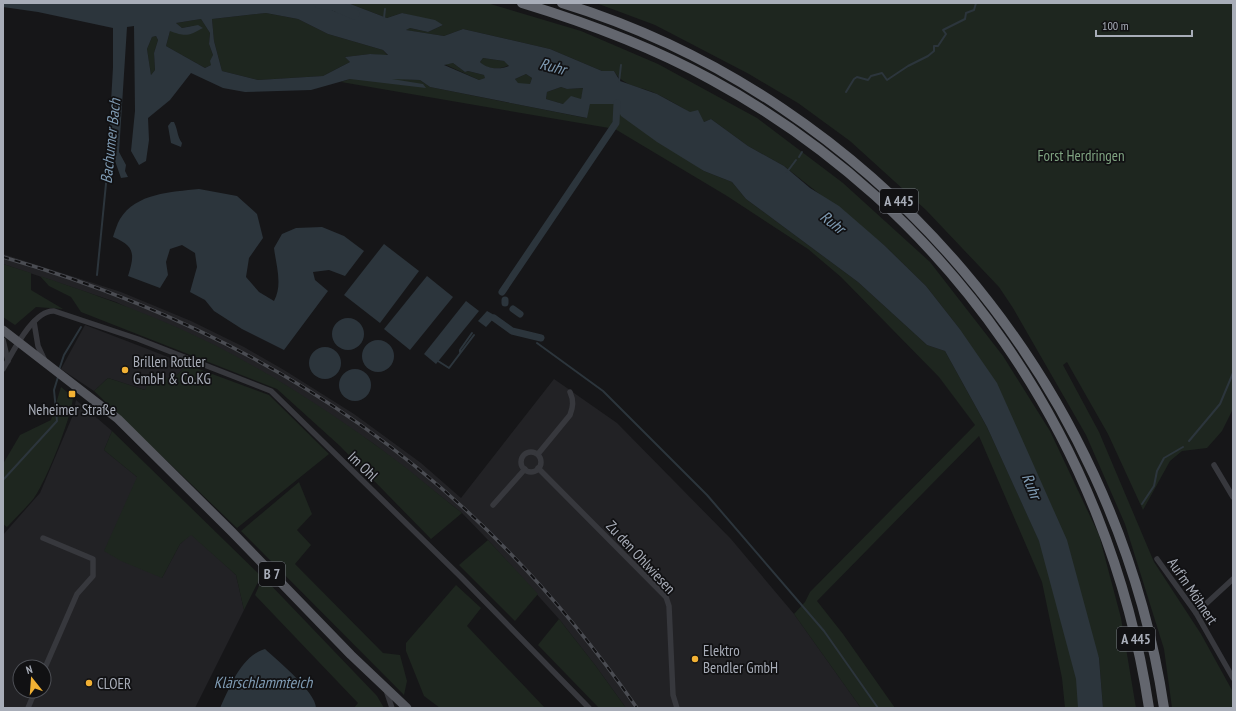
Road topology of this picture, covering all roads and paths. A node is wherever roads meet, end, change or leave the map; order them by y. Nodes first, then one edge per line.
1 (522, 3) edge
2 (562, 3) edge
3 (34, 322) junction
4 (3, 330) edge
5 (3, 340) edge
6 (20, 342) junction
7 (8, 361) junction
8 (45, 361) junction
9 (3, 369) edge
10 (570, 392) dead end
11 (538, 454) junction
12 (1214, 465) dead end
13 (538, 468) junction
14 (525, 469) junction
15 (1233, 497) edge
16 (493, 506) dead end
17 (42, 538) dead end
18 (1157, 560) dead end
19 (1233, 579) edge
20 (1196, 613) junction
21 (49, 659) edge
22 (1233, 678) edge
23 (385, 687) junction
24 (392, 708) edge
25 (406, 708) edge
26 (590, 708) edge
27 (677, 708) edge
28 (1149, 708) edge
29 (1164, 708) edge

1 - 28 highway, A 445
2 - 29 highway, A 445
3 - 6 street
3 - 8 street
3 - 26 street, Im Ohl
4 - 6 main road, B 7
5 - 7 street
6 - 7 street
6 - 8 main road, B 7
7 - 9 street
8 - 23 main road, B 7
10 - 11 street
11 - 13 street
11 - 14 street
12 - 15 street
13 - 14 street
13 - 27 street, Zu den Ohlwiesen
14 - 16 street
17 - 21 street
18 - 20 street, Auf'm Möhnert
19 - 20 street
20 - 22 street, Auf'm Möhnert
23 - 24 street
23 - 25 main road, B 7

